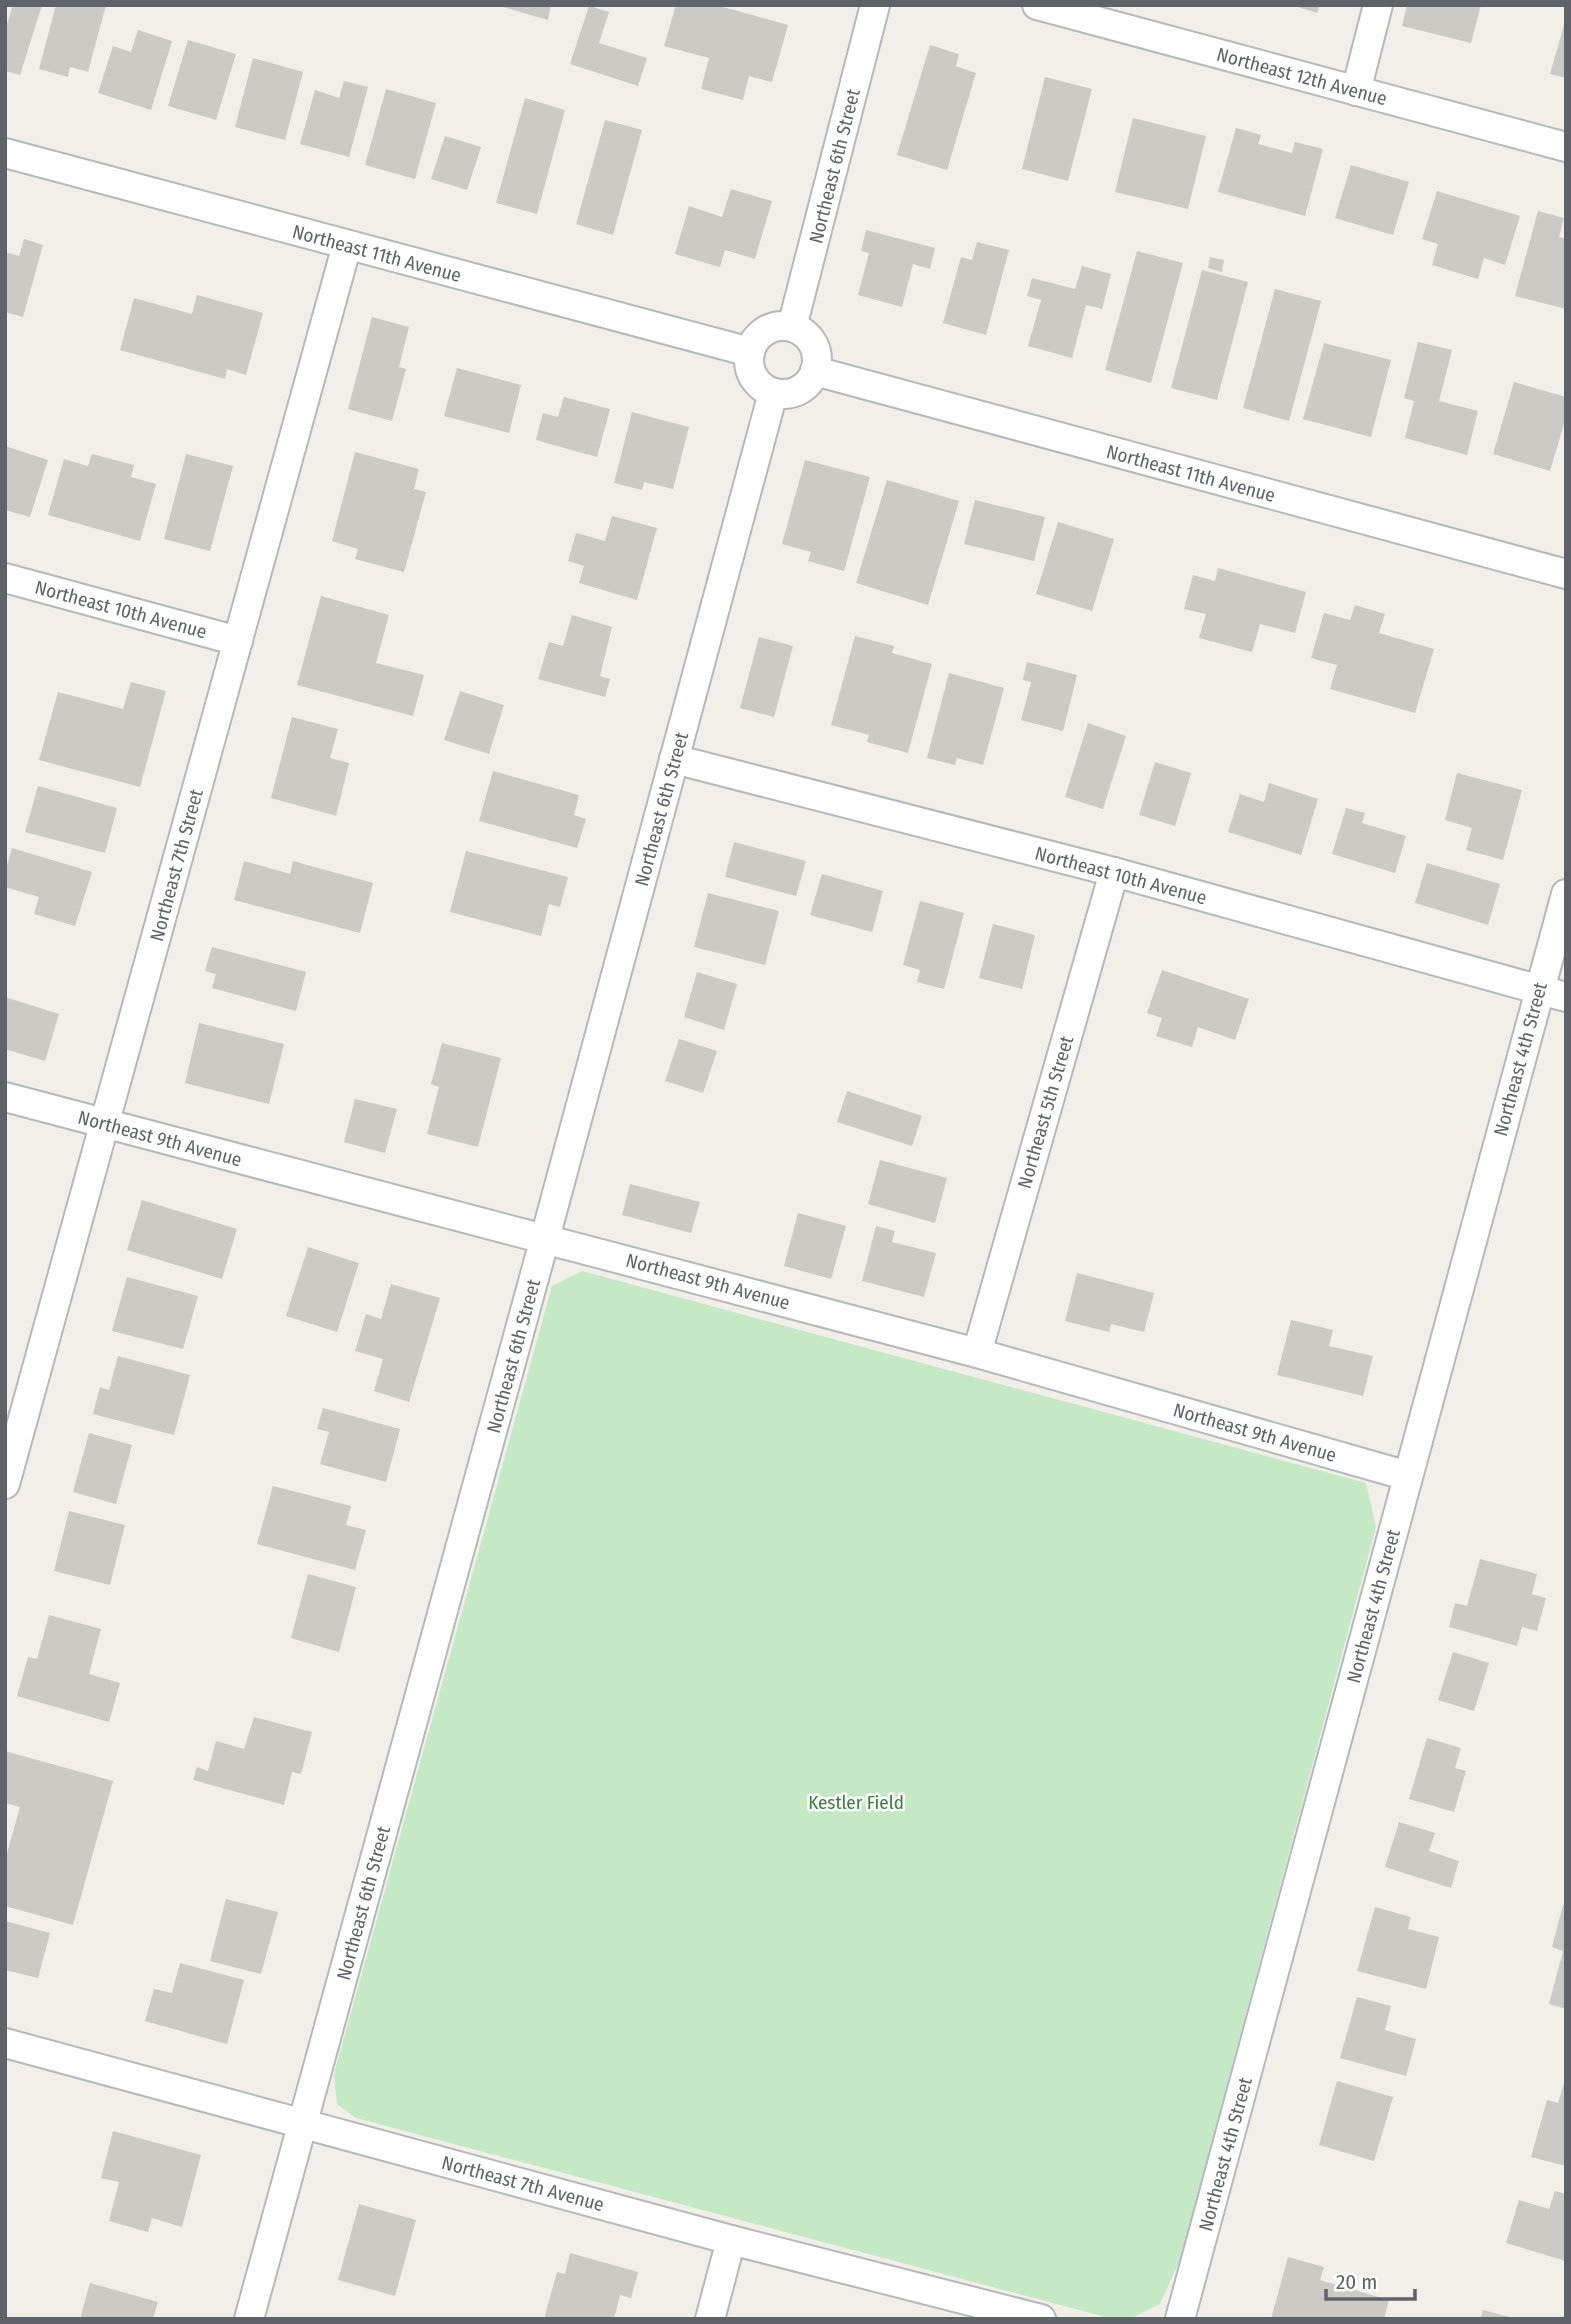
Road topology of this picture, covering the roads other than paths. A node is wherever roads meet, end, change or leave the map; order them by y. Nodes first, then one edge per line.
1 (875, 5) edge
2 (1037, 5) edge
3 (1378, 5) edge
4 (1356, 91) junction
5 (1566, 147) edge
6 (5, 153) edge
7 (347, 245) junction
8 (792, 327) junction
9 (750, 352) junction
10 (815, 371) junction
11 (773, 393) junction
12 (1566, 574) edge
13 (5, 578) edge
14 (238, 640) junction
15 (674, 759) junction
16 (1114, 872) junction
17 (1566, 894) edge
18 (1539, 990) junction
19 (1566, 997) edge
20 (5, 1097) edge
21 (104, 1123) junction
22 (545, 1238) junction
23 (977, 1353) junction
24 (1408, 1476) junction
25 (5, 1484) edge
26 (5, 2043) edge
27 (303, 2123) junction
28 (731, 2240) junction
29 (249, 2319) edge
30 (710, 2319) edge
31 (1041, 2319) edge
32 (1180, 2319) edge

1 - 8 street, Northeast 6th Street
2 - 4 street, Northeast 12th Avenue
3 - 4 street
4 - 5 street, Northeast 12th Avenue
6 - 7 street, Northeast 11th Avenue
7 - 9 street, Northeast 11th Avenue
7 - 14 street, Northeast 7th Street
8 - 9 street
8 - 10 street
9 - 11 street
10 - 11 street
10 - 12 street, Northeast 11th Avenue
11 - 15 street, Northeast 6th Street
13 - 14 street, Northeast 10th Avenue
14 - 21 street, Northeast 7th Street
15 - 16 street, Northeast 10th Avenue
15 - 22 street, Northeast 6th Street
16 - 18 street, Northeast 10th Avenue
16 - 23 street, Northeast 5th Street
17 - 18 street, Northeast 4th Street
18 - 19 street, Northeast 10th Avenue
18 - 24 street, Northeast 4th Street
20 - 21 street, Northeast 9th Avenue
21 - 22 street, Northeast 9th Avenue
21 - 25 street, Northeast 7th Street
22 - 23 street, Northeast 9th Avenue
22 - 27 street, Northeast 6th Street
23 - 24 street, Northeast 9th Avenue
24 - 32 street, Northeast 4th Street
26 - 27 street, Northeast 7th Avenue
27 - 28 street, Northeast 7th Avenue
27 - 29 street, Northeast 6th Street
28 - 30 street
28 - 31 street, Northeast 7th Avenue

